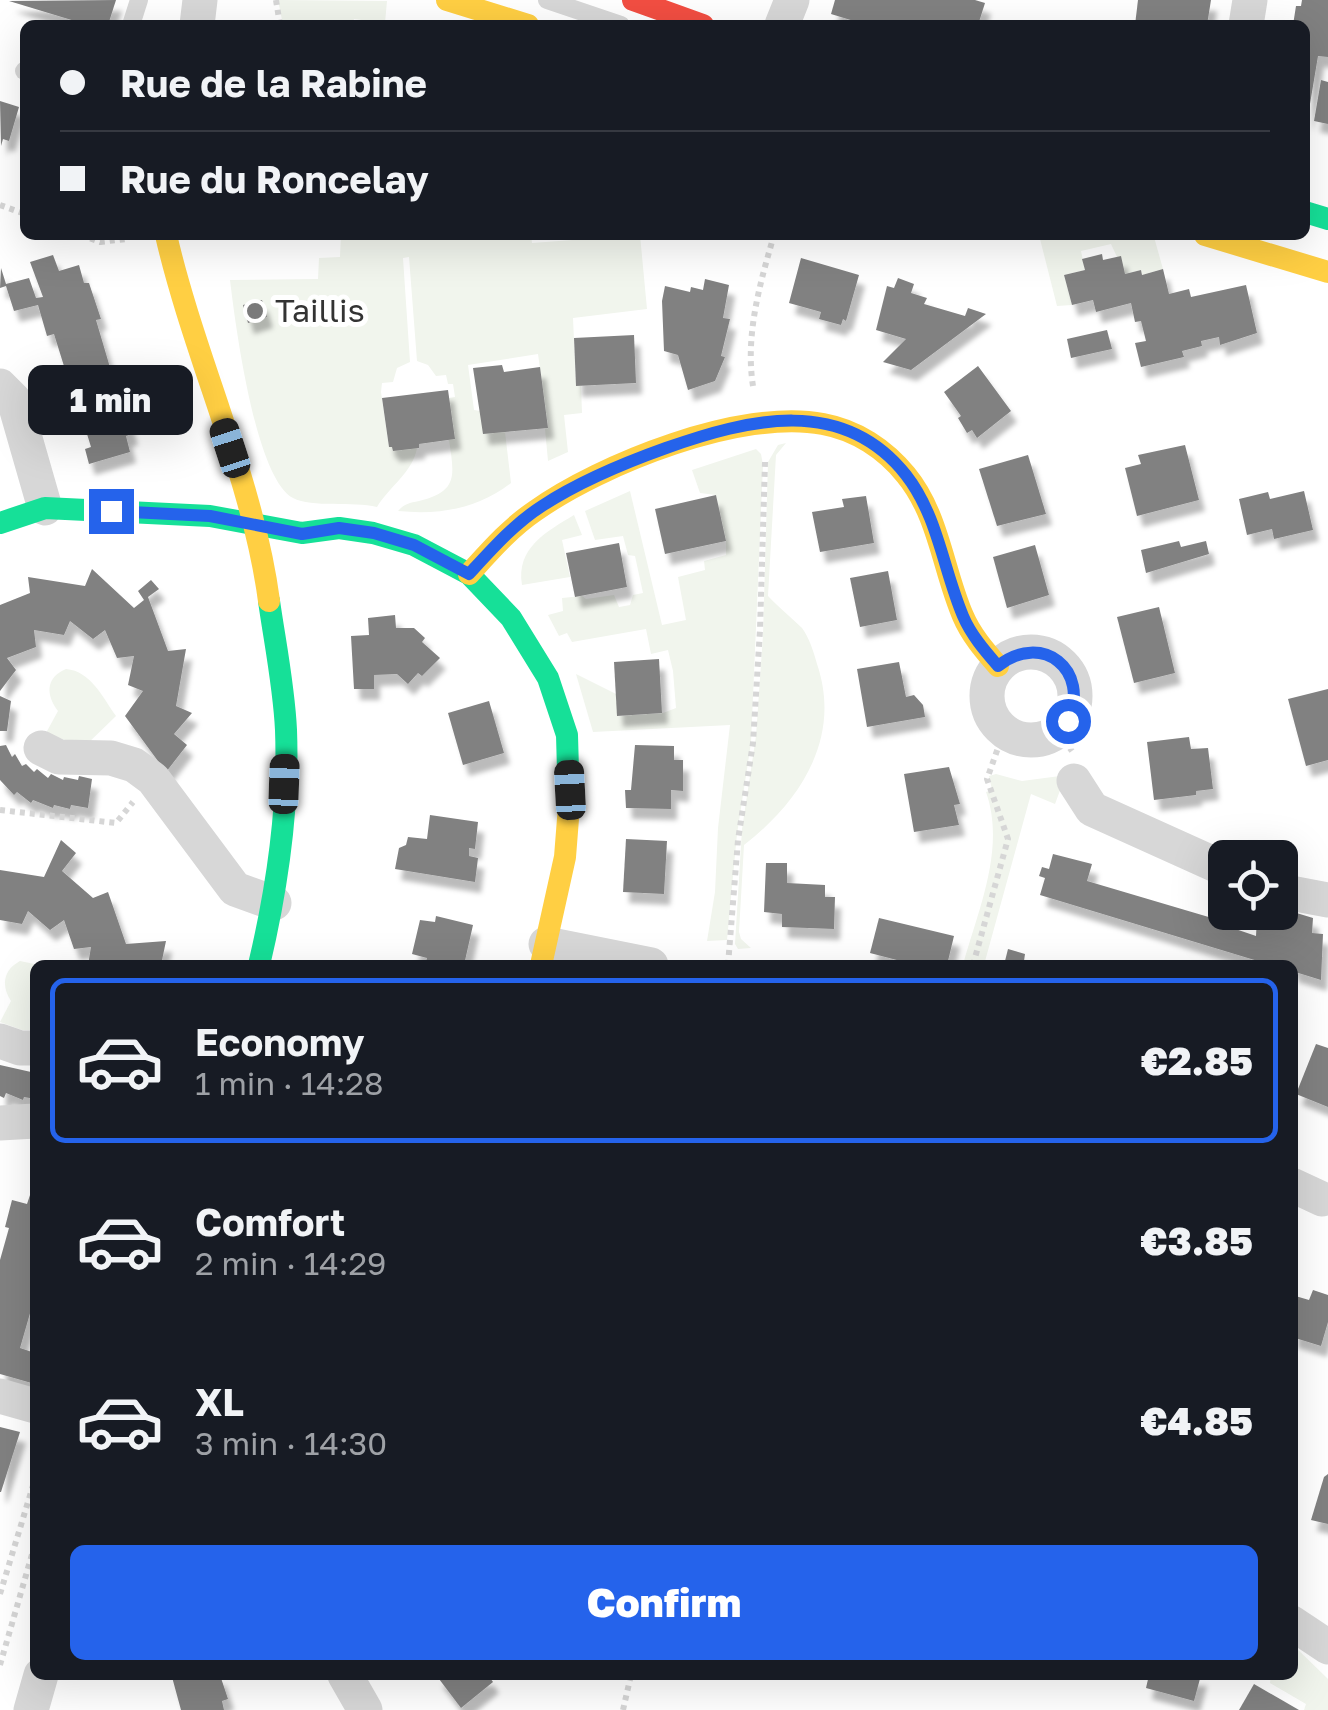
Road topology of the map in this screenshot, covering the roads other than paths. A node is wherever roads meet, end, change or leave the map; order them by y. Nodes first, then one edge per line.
1 (447, 0) edge
2 (547, 0) edge
3 (634, 0) edge
4 (512, 20) edge
5 (606, 20) edge
6 (689, 20) edge
7 (167, 240) edge
8 (1222, 240) edge
9 (1328, 272) edge
10 (0, 386) edge
11 (45, 508) junction
12 (254, 522) junction
13 (0, 524) edge
14 (469, 574) junction
15 (998, 666) junction
16 (41, 748) dead end
17 (1074, 782) dead end
18 (1208, 861) edge
19 (1298, 894) edge
20 (1328, 900) edge
21 (274, 903) junction
22 (543, 954) edge
23 (260, 960) edge
24 (602, 960) edge
25 (0, 1041) edge
26 (30, 1048) edge
27 (30, 1121) edge
28 (0, 1124) edge
29 (0, 1396) edge
30 (30, 1405) edge
31 (1298, 1627) edge
32 (1328, 1647) edge
33 (39, 1680) edge
34 (348, 1680) edge
35 (30, 1710) edge
36 (366, 1710) edge

1 - 4 street
2 - 5 lane
3 - 6 street
7 - 12 street
8 - 9 street
10 - 11 street
11 - 12 street
11 - 13 street
12 - 14 street
12 - 21 street
14 - 15 street
14 - 22 street
15 - 15 street
16 - 21 street
17 - 18 street
19 - 20 street
21 - 23 street
22 - 24 street
25 - 26 street
27 - 28 street
29 - 30 street
31 - 32 street
33 - 35 street
34 - 36 street

